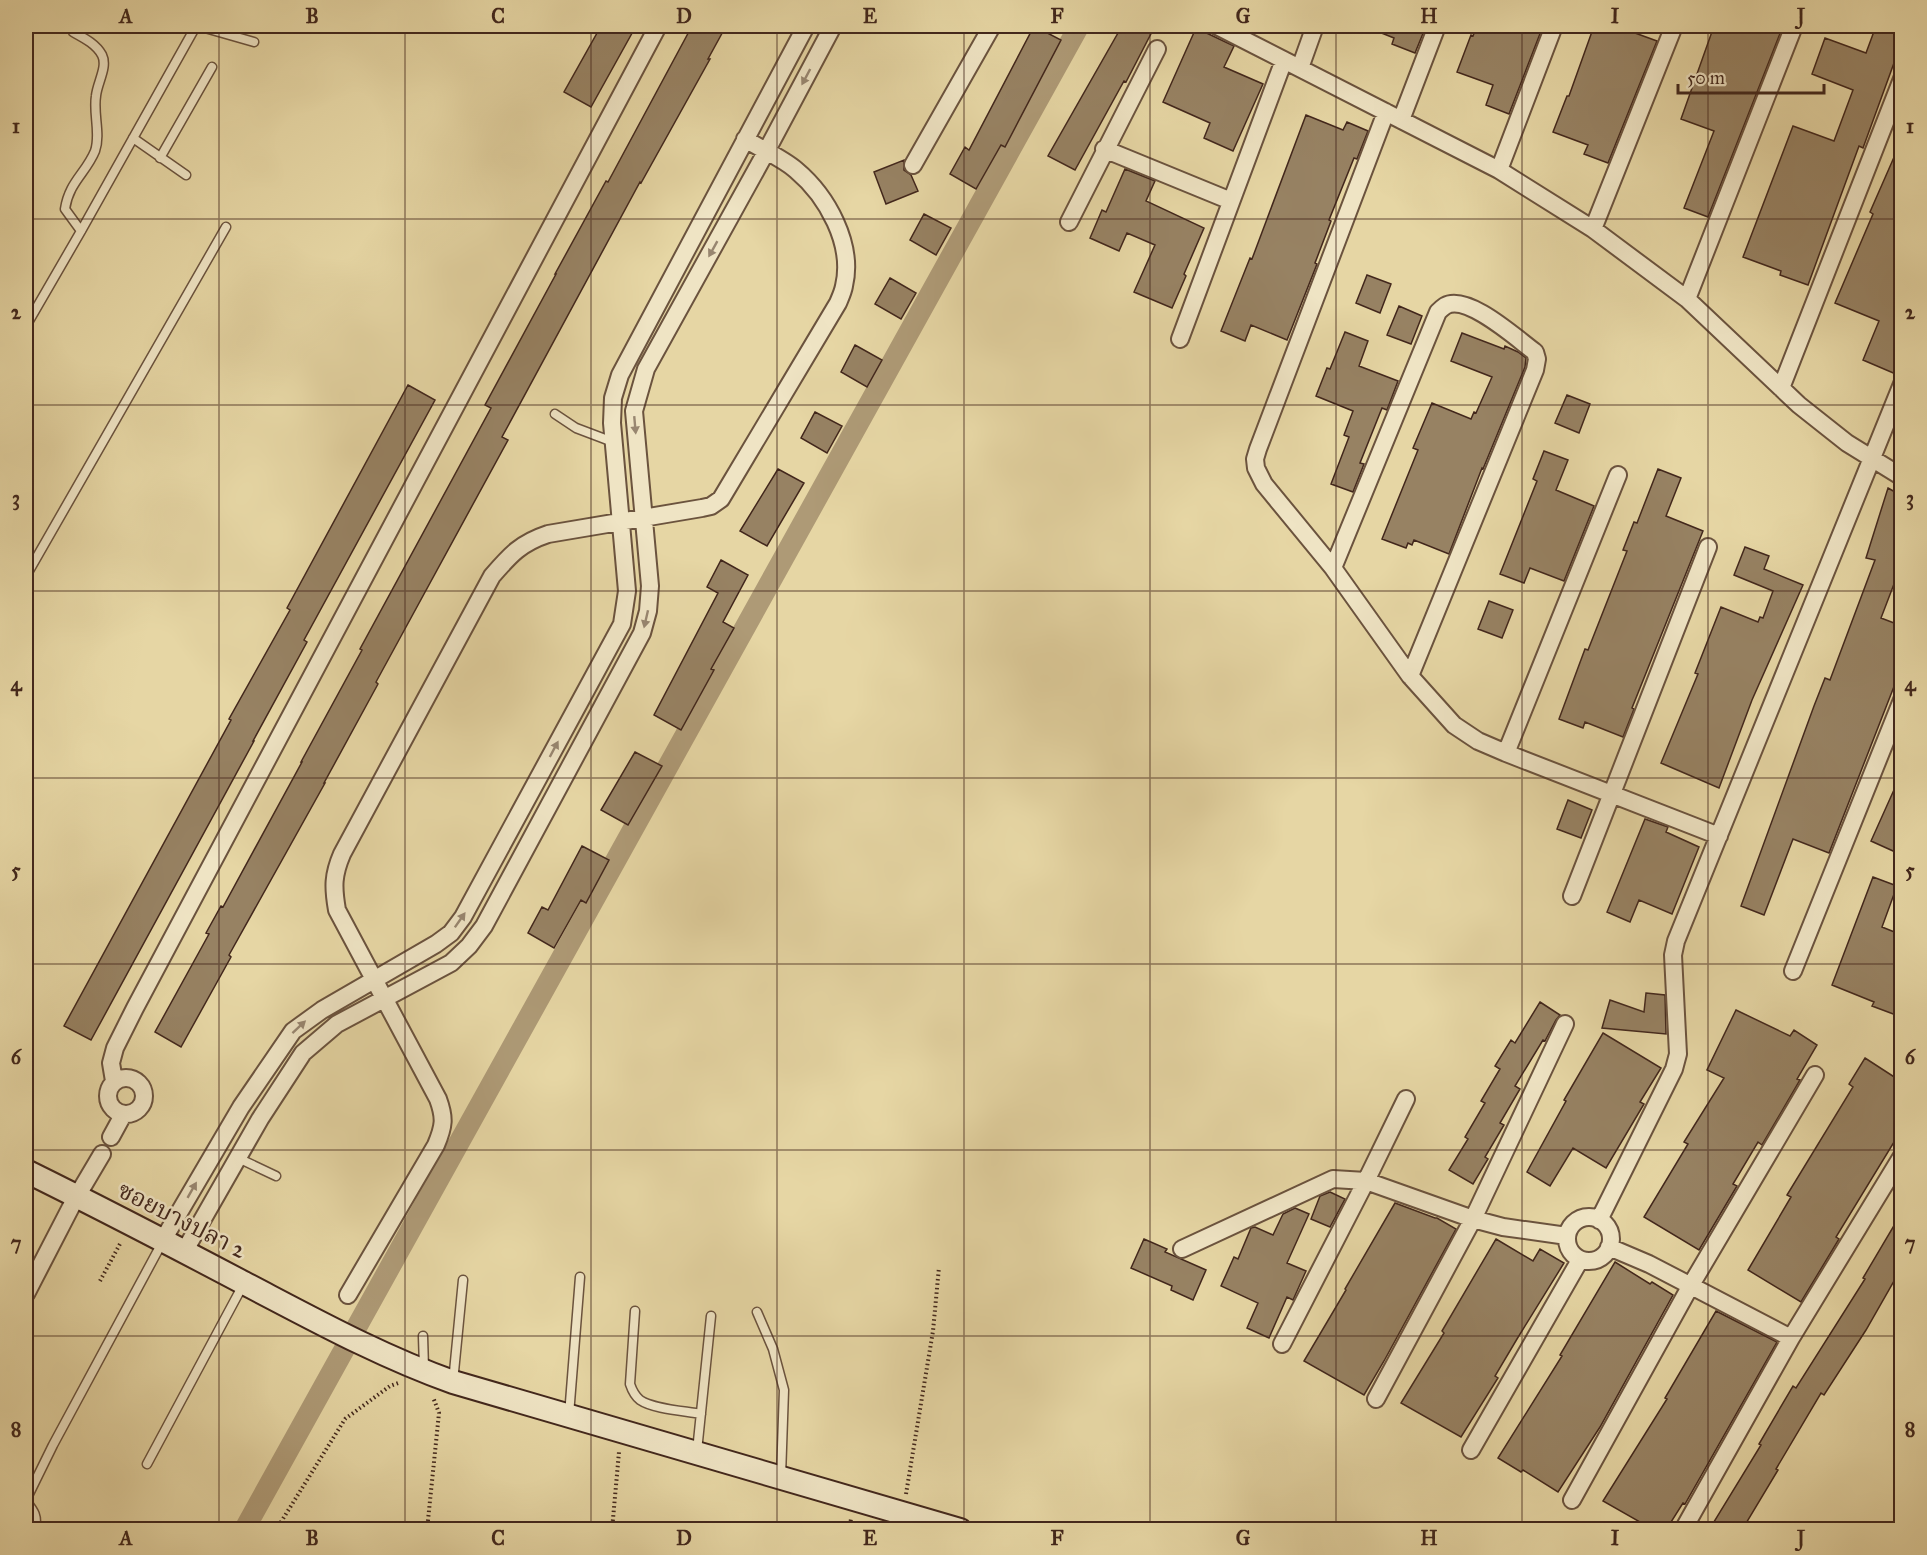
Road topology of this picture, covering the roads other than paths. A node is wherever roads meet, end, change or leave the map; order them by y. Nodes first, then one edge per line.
1 (197, 26) edge
2 (657, 26) edge
3 (806, 26) edge
4 (833, 26) edge
5 (992, 26) edge
6 (1217, 26) edge
7 (1316, 26) edge
8 (1437, 26) edge
9 (1554, 26) edge
10 (1674, 26) edge
11 (1794, 26) edge
12 (73, 32) dead end
13 (254, 42) dead end
14 (1157, 49) dead end
15 (1284, 60) junction
16 (212, 67) dead end
17 (1300, 68) junction
18 (1902, 79) edge
19 (1386, 112) junction
20 (1401, 120) junction
21 (133, 138) junction
22 (745, 139) junction
23 (1104, 150) junction
24 (766, 152) junction
25 (160, 158) junction
26 (913, 165) dead end
27 (1498, 170) junction
28 (186, 175) dead end
29 (1231, 201) junction
30 (1069, 222) dead end
31 (226, 227) dead end
32 (1593, 229) junction
33 (81, 231) junction
34 (1687, 299) junction
35 (26, 326) edge
36 (1180, 339) dead end
37 (1902, 384) edge
38 (1781, 388) junction
39 (555, 414) dead end
40 (613, 442) junction
41 (1872, 459) junction
42 (1618, 475) dead end
43 (1902, 477) edge
44 (642, 518) junction
45 (619, 520) junction
46 (1708, 547) dead end
47 (1333, 568) junction
48 (26, 576) edge
49 (1410, 676) junction
50 (1902, 700) edge
51 (1506, 753) junction
52 (1612, 794) junction
53 (1719, 836) junction
54 (1572, 896) dead end
55 (1793, 971) dead end
56 (375, 979) junction
57 (385, 999) junction
58 (1565, 1024) dead end
59 (1815, 1075) dead end
60 (114, 1081) junction
61 (1406, 1099) dead end
62 (241, 1107) junction
63 (123, 1115) junction
64 (260, 1119) junction
65 (111, 1137) dead end
66 (102, 1154) dead end
67 (1902, 1156) edge
68 (238, 1158) junction
69 (26, 1172) edge
70 (276, 1176) dead end
71 (1366, 1181) junction
72 (76, 1196) junction
73 (1473, 1219) junction
74 (1599, 1220) junction
75 (1567, 1236) junction
76 (163, 1240) junction
77 (1610, 1248) junction
78 (1182, 1249) dead end
79 (184, 1252) junction
80 (1580, 1260) junction
81 (580, 1277) dead end
82 (463, 1280) dead end
83 (244, 1282) junction
84 (28, 1283) edge
85 (1691, 1285) junction
86 (348, 1295) dead end
87 (635, 1311) dead end
88 (757, 1312) dead end
89 (711, 1316) dead end
90 (423, 1336) dead end
91 (1791, 1338) junction
92 (1282, 1344) dead end
93 (425, 1372) junction
94 (453, 1382) junction
95 (1376, 1399) dead end
96 (701, 1414) junction
97 (569, 1416) junction
98 (1471, 1450) dead end
99 (697, 1452) junction
100 (147, 1464) dead end
101 (781, 1477) junction
102 (1572, 1500) dead end
103 (26, 1501) edge
104 (35, 1530) edge
105 (960, 1530) edge
106 (1683, 1530) edge

1 - 13 lane
1 - 21 lane
2 - 60 street
3 - 22 street
4 -> 24 street
5 - 26 street
6 - 15 street
7 - 17 street
8 - 20 street
9 - 27 street
10 - 32 street
11 - 34 street
12 - 33 lane
14 - 23 street
15 - 17 street
15 - 29 street
16 - 25 lane
17 - 19 street
18 - 38 street
19 - 20 street
19 - 47 street
20 - 27 street
21 - 25 lane
21 - 33 lane
22 - 24 street
22 - 40 street
23 - 29 street
23 - 30 street
24 -> 44 street
24 - 44 street
25 - 28 lane
27 - 32 street
29 - 36 street
31 - 48 lane
32 - 34 street
33 - 35 lane
34 - 38 street
37 - 41 street
38 - 41 street
39 - 40 lane
40 - 45 street
41 - 43 street
41 - 53 street
42 - 51 street
44 - 45 street
44 -> 57 street
56 -> 45 street
45 - 56 street
46 - 52 street
47 - 49 street
47 - 49 street
49 - 51 street
50 - 55 street
51 - 52 street
52 - 53 street
52 - 54 street
53 - 74 street
56 - 57 street
62 -> 56 street
57 - 64 street
57 - 86 street
58 - 73 street
59 - 85 street
60 - 63 street
60 - 63 street
61 - 71 street
62 - 64 street
76 -> 62 street
63 - 65 street
64 - 68 street
66 - 72 street
67 - 91 street
68 - 70 lane
68 - 79 street
69 - 72 street, ซอยบางปลา 2
71 - 73 street
71 - 78 street
71 - 92 street
72 - 76 street, ซอยบางปลา 2
72 - 84 street
73 - 75 street
73 - 95 street
74 - 75 street
74 - 77 street
75 - 80 street
76 - 79 street, ซอยบางปลา 2
76 - 103 lane
77 - 80 street
77 - 85 street
79 - 83 street, ซอยบางปลา 2
80 - 98 street
81 - 97 lane
82 - 94 lane
83 - 93 street, ซอยบางปลา 2
83 - 100 lane
85 - 91 street
85 - 102 street
87 - 96 lane
88 - 101 lane
89 - 96 lane
90 - 93 lane
91 - 106 street
93 - 94 street, ซอยบางปลา 2
94 - 97 street, ซอยบางปลา 2
96 - 99 lane
97 - 99 street, ซอยบางปลา 2
99 - 101 street, ซอยบางปลา 2
101 - 105 street, ซอยบางปลา 2
103 - 104 lane

